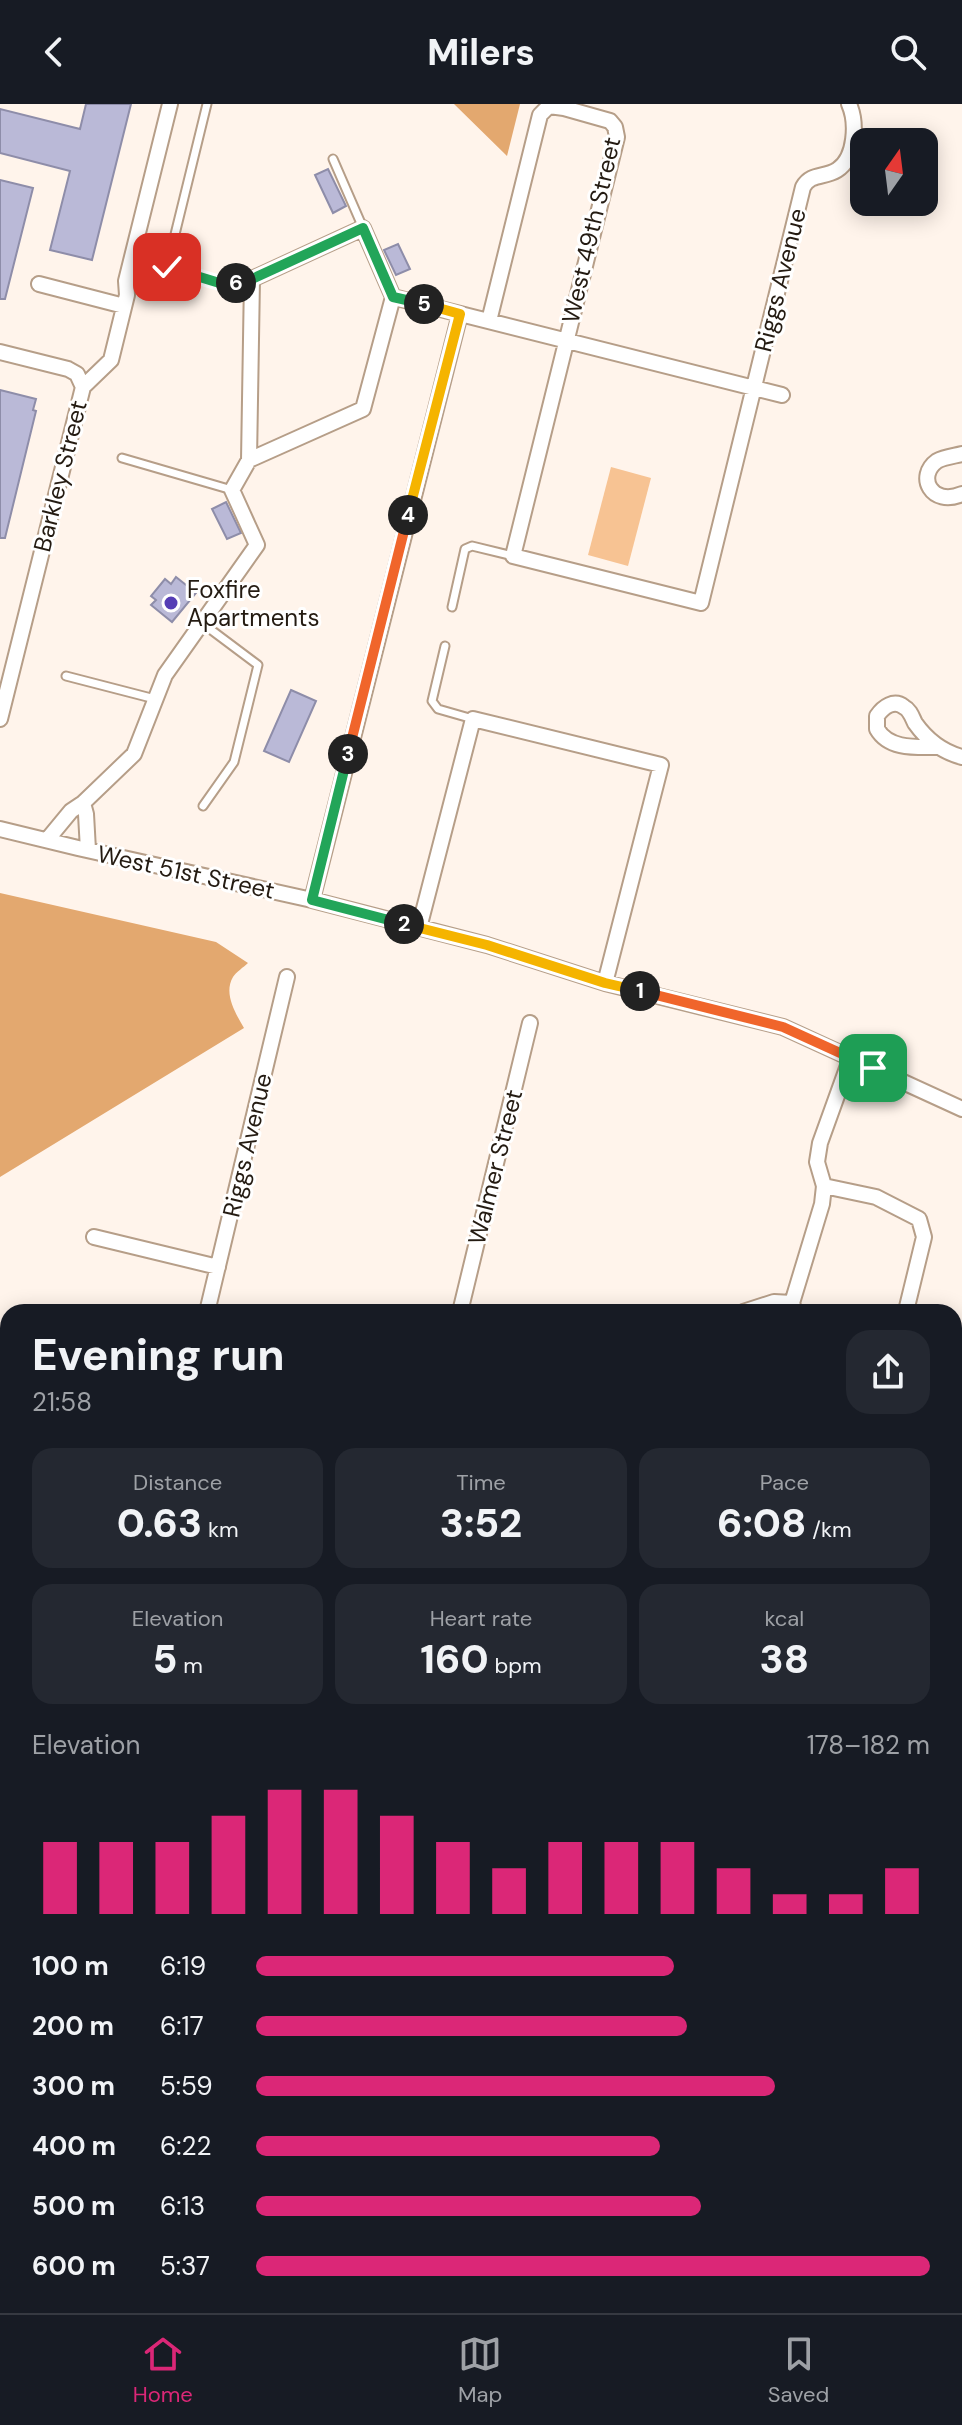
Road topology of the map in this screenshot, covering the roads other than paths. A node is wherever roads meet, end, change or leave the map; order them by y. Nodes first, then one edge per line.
1 (170, 104) edge
2 (207, 104) edge
3 (849, 104) edge
4 (565, 106) edge
5 (333, 159) dead end
6 (363, 228) junction
7 (252, 279) junction
8 (39, 284) dead end
9 (393, 297) junction
10 (124, 306) junction
11 (460, 314) junction
12 (489, 321) junction
13 (566, 341) junction
14 (0, 352) edge
15 (83, 387) junction
16 (754, 387) junction
17 (782, 395) dead end
18 (962, 454) edge
19 (122, 458) dead end
20 (249, 460) junction
21 (232, 490) junction
22 (962, 494) edge
23 (513, 556) junction
24 (452, 607) dead end
25 (202, 623) junction
26 (445, 646) dead end
27 (66, 676) dead end
28 (155, 699) junction
29 (0, 719) edge
30 (473, 719) junction
31 (939, 747) dead end
32 (962, 757) edge
33 (83, 803) junction
34 (203, 806) dead end
35 (0, 829) edge
36 (47, 840) junction
37 (88, 850) junction
38 (312, 900) junction
39 (419, 928) junction
40 (287, 977) dead end
41 (605, 983) junction
42 (530, 1023) dead end
43 (851, 1057) junction
44 (962, 1109) edge
45 (824, 1186) junction
46 (94, 1237) dead end
47 (218, 1267) junction
48 (209, 1304) edge
49 (462, 1304) edge
50 (794, 1304) edge
51 (908, 1304) edge

1 - 10 street, Barkley Street
2 - 7 lane
3 - 16 street, Riggs Avenue
4 - 12 street
4 - 13 street, West 49th Street
5 - 6 lane
6 - 7 street
6 - 9 street
7 - 20 street
8 - 10 street
9 - 11 street, West 49th Street
9 - 20 street
10 - 15 street, Barkley Street
11 - 12 street, West 49th Street
11 - 38 street
12 - 13 street, West 49th Street
13 - 16 street, West 49th Street
13 - 23 street
14 - 15 street
15 - 29 street, Barkley Street
16 - 17 street, West 49th Street
16 - 23 street, Riggs Avenue
18 - 22 street
19 - 21 lane
20 - 21 street
21 - 25 street
23 - 24 lane
25 - 28 street
25 - 34 lane
26 - 30 lane
27 - 28 lane
28 - 33 street
30 - 39 street
30 - 41 street
31 - 32 street
33 - 36 street
33 - 37 street
35 - 36 street, West 51st Street
36 - 37 street, West 51st Street
37 - 38 street, West 51st Street
38 - 39 street, West 51st Street
39 - 41 street, West 51st Street
40 - 47 street, Riggs Avenue
41 - 43 street, West 51st Street
42 - 49 street, Walmer Street
43 - 44 street, West 51st Street
43 - 45 street
45 - 50 street
45 - 51 street
46 - 47 street
47 - 48 street, Riggs Avenue

